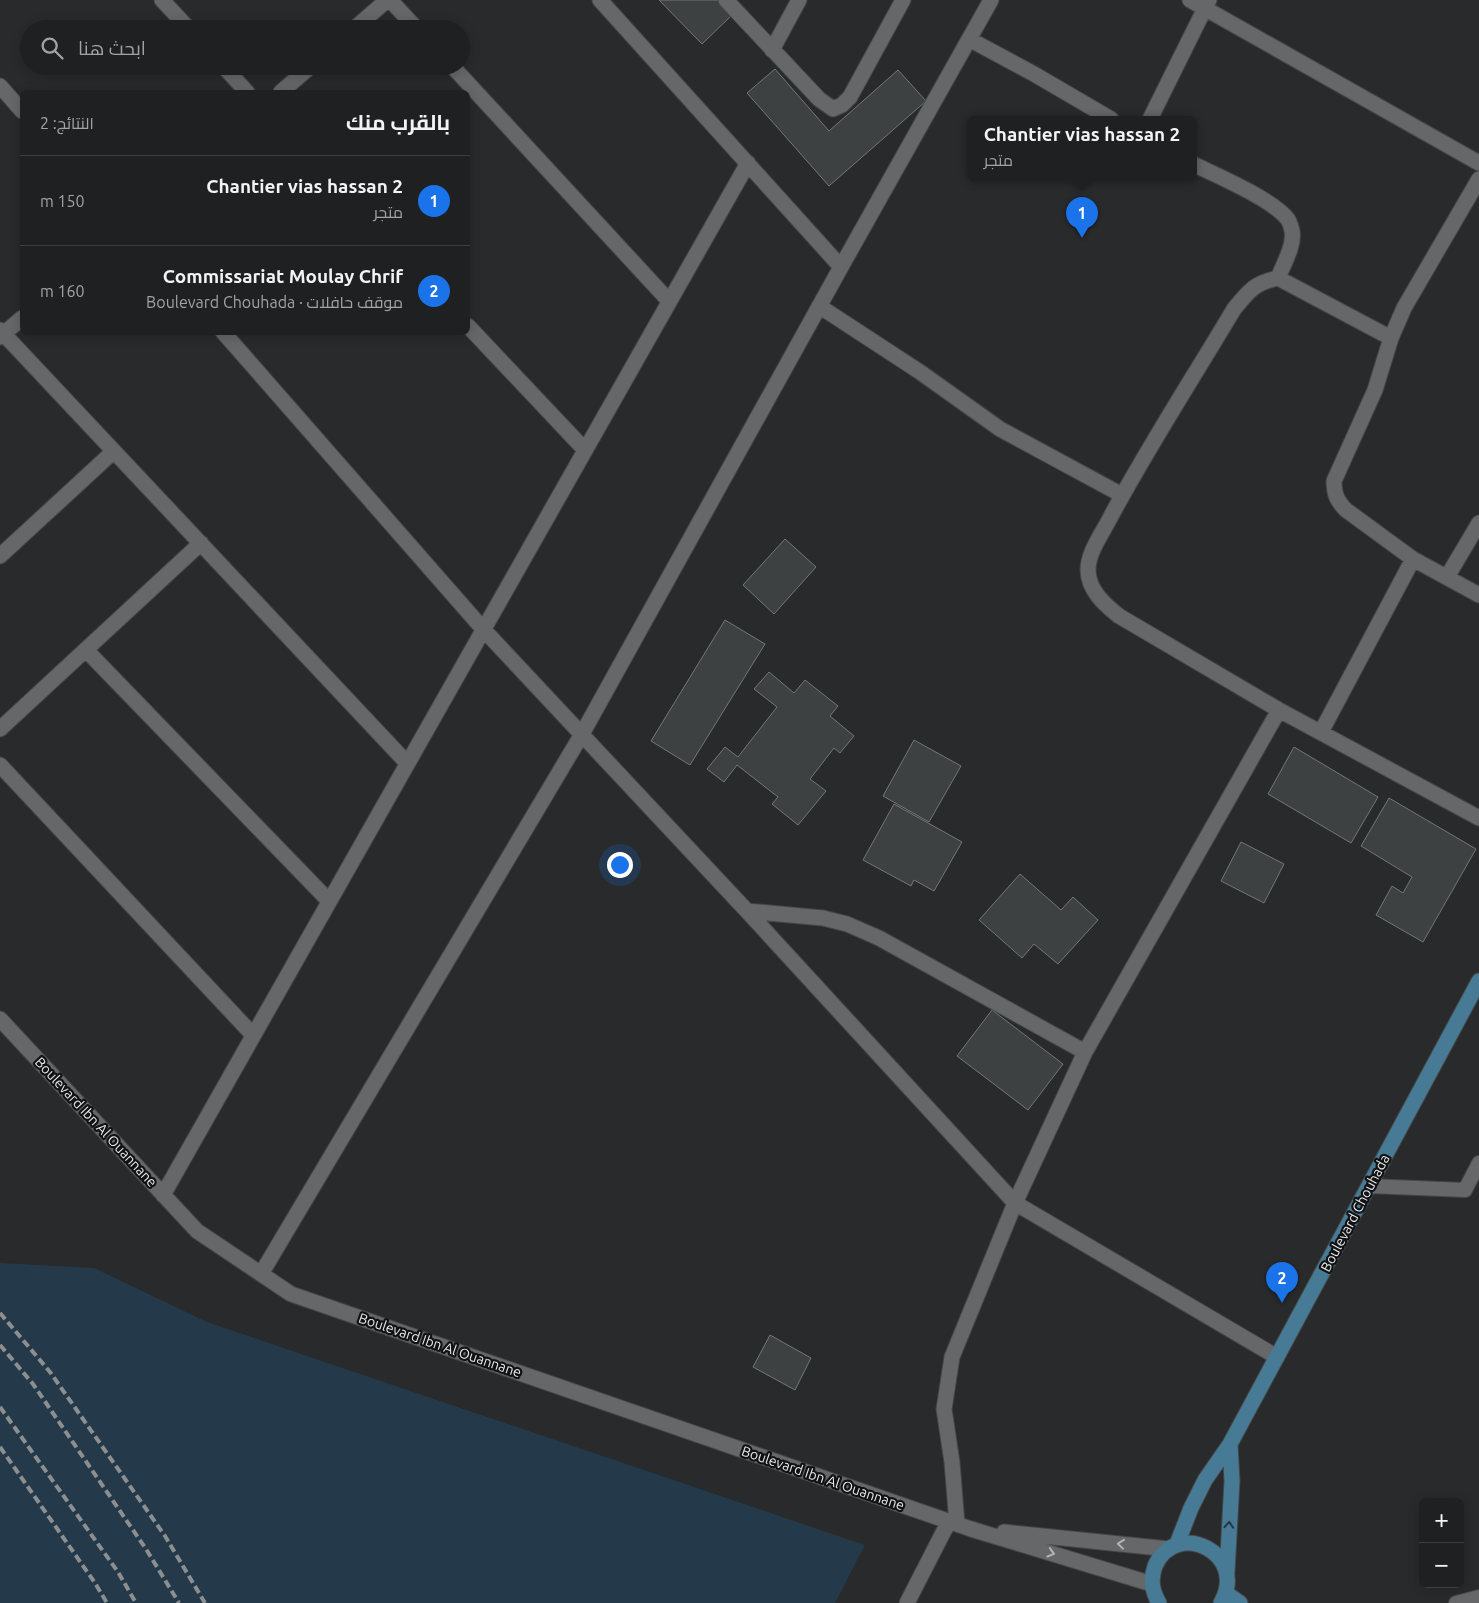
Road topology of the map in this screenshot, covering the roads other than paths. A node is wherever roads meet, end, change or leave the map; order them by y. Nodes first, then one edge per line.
1 (162, 0) edge
2 (389, 0) edge
3 (600, 0) edge
4 (726, 0) edge
5 (800, 0) edge
6 (903, 0) edge
7 (991, 0) edge
8 (1190, 0) edge
9 (1207, 4) edge
10 (181, 20) edge
11 (365, 20) edge
12 (408, 20) edge
13 (969, 39) junction
14 (772, 50) junction
15 (231, 75) edge
16 (301, 75) edge
17 (460, 75) edge
18 (0, 86) edge
19 (245, 90) edge
20 (283, 90) edge
21 (20, 109) edge
22 (1106, 116) edge
23 (1151, 116) edge
24 (748, 163) junction
25 (1479, 163) edge
26 (1197, 166) edge
27 (1479, 179) edge
28 (841, 267) junction
29 (1278, 278) junction
30 (669, 301) junction
31 (819, 306) junction
32 (20, 320) edge
33 (470, 328) edge
34 (1, 334) edge
35 (226, 335) edge
36 (1390, 338) junction
37 (585, 450) junction
38 (114, 451) junction
39 (1122, 495) junction
40 (1479, 523) edge
41 (200, 544) junction
42 (0, 556) edge
43 (1413, 559) junction
44 (1447, 577) junction
45 (1479, 595) edge
46 (483, 629) junction
47 (86, 650) junction
48 (1279, 710) junction
49 (0, 729) edge
50 (1322, 732) junction
51 (582, 734) junction
52 (407, 763) junction
53 (0, 765) edge
54 (1479, 818) edge
55 (329, 901) junction
56 (747, 911) junction
57 (1479, 982) edge
58 (0, 1019) edge
59 (253, 1035) junction
60 (1085, 1052) junction
61 (1479, 1163) edge
62 (1369, 1186) junction
63 (163, 1195) junction
64 (1015, 1203) junction
65 (261, 1274) junction
66 (1277, 1357) junction
67 (1230, 1444) junction
68 (959, 1525) junction
69 (1173, 1546) junction
70 (1227, 1573) junction
71 (1152, 1584) junction
72 (1479, 1597) edge
73 (1223, 1598) edge
74 (907, 1603) edge
75 (1158, 1603) edge
76 (1240, 1603) edge
77 (1456, 1603) edge

1 - 10 street
2 - 11 street
2 - 12 street
3 - 24 street
4 - 14 street
5 - 14 street
6 - 14 street
7 - 13 street
8 - 9 street
9 - 23 street
9 - 25 street
13 - 22 street
13 - 28 street
15 - 19 street
16 - 20 street
17 - 30 street
18 - 21 street
24 - 28 street
24 - 30 street
26 - 29 street
27 - 36 street
28 - 31 street
29 - 36 street
29 - 39 street
30 - 37 street
31 - 39 street
31 - 51 street
32 - 34 street
33 - 37 street
34 - 38 street
35 - 46 street
36 - 43 street
37 - 46 street
38 - 41 street
38 - 42 street
39 - 48 street
40 - 44 street
41 - 47 street
41 - 52 street
43 - 44 street
43 - 50 street
44 - 45 street
46 - 51 street
46 - 52 street
47 - 49 street
47 - 55 street
48 - 50 street
48 - 60 street
50 - 54 street
51 - 56 street
51 - 65 street
52 - 55 street
53 - 59 street
55 - 59 street
56 - 60 street
56 - 64 street
57 - 62 street, Boulevard Chouhada
58 - 63 street, Boulevard Ibn Al Ouannane
59 - 63 street
60 - 64 street
61 - 62 lane
62 - 66 street, Boulevard Chouhada
63 - 65 street, Boulevard Ibn Al Ouannane
64 - 66 street
64 - 68 street
65 - 68 street, Boulevard Ibn Al Ouannane
66 - 67 street, Boulevard Chouhada
67 - 69 street, Boulevard Chouhada
70 -> 67 street
69 -> 68 street, Boulevard Ibn Al Ouannane
68 -> 71 street, Boulevard Ibn Al Ouannane
68 - 74 street
69 - 70 street
69 - 71 street, Boulevard Chouhada
70 - 73 street
71 - 75 street
72 - 77 lane
73 - 76 street

